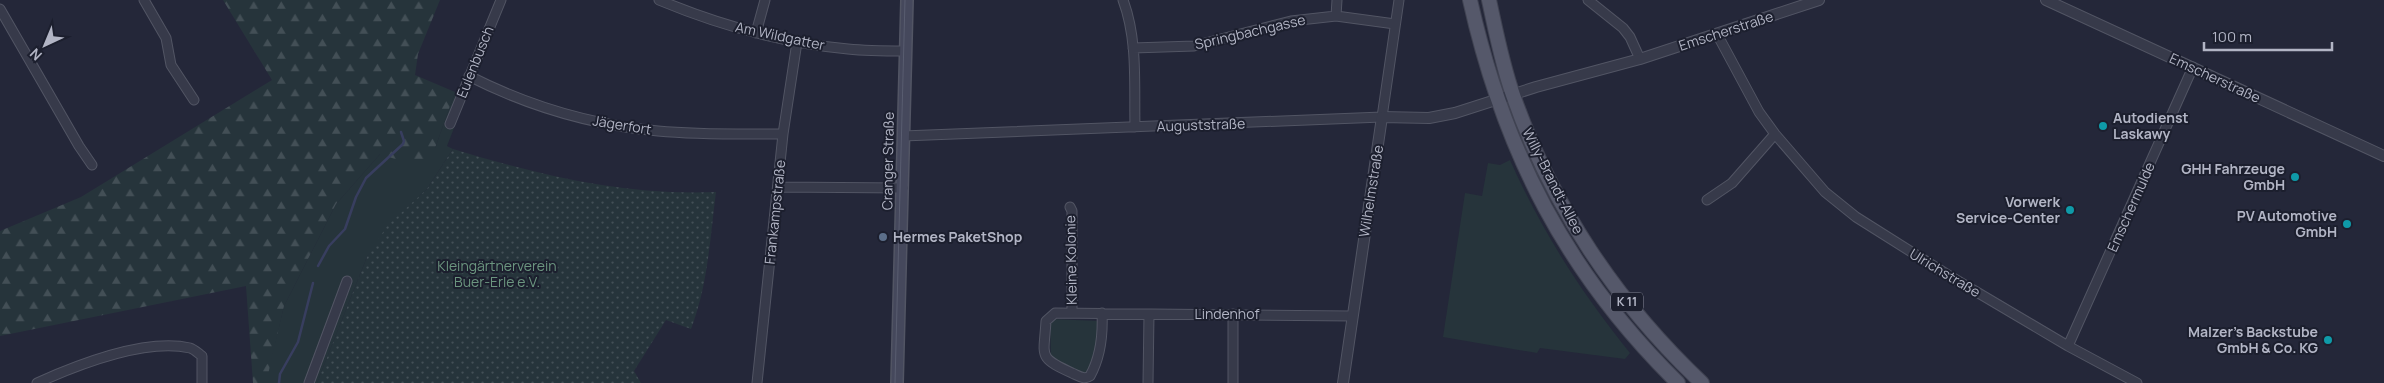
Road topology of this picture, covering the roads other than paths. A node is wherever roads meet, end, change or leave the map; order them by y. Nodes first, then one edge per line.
1 (144, 0) edge
2 (501, 0) edge
3 (658, 0) edge
4 (765, 0) edge
5 (907, 0) edge
6 (1123, 0) edge
7 (1337, 0) edge
8 (1399, 0) edge
9 (1470, 0) edge
10 (1488, 0) edge
11 (1588, 0) edge
12 (2046, 0) edge
13 (1814, 1) edge
14 (0, 9) edge
15 (1336, 16) junction
16 (1396, 24) junction
17 (756, 33) junction
18 (1717, 34) junction
19 (797, 42) junction
20 (1133, 48) junction
21 (905, 51) junction
22 (1640, 59) junction
23 (2192, 67) junction
24 (469, 76) junction
25 (1513, 95) junction
26 (194, 100) dead end
27 (1497, 101) junction
28 (1382, 117) junction
29 (450, 124) dead end
30 (1135, 128) junction
31 (783, 134) junction
32 (1775, 134) junction
33 (903, 136) junction
34 (2384, 156) edge
35 (92, 166) dead end
36 (778, 187) junction
37 (903, 188) junction
38 (1707, 200) dead end
39 (1070, 207) dead end
40 (347, 282) dead end
41 (1072, 313) junction
42 (1102, 314) junction
43 (1150, 314) junction
44 (1233, 314) junction
45 (1352, 316) junction
46 (2068, 346) junction
47 (36, 383) edge
48 (202, 383) edge
49 (309, 383) edge
50 (757, 383) edge
51 (897, 383) edge
52 (1148, 383) edge
53 (1233, 383) edge
54 (1343, 383) edge
55 (1678, 383) edge
56 (1702, 383) edge
57 (2137, 383) edge

1 - 26 street
2 - 24 street, Eulenbusch
3 - 17 street, Am Wildgatter
4 - 17 street
5 - 21 main road, Cranger Straße
6 - 20 street
7 - 15 street
8 - 16 street, Wilhelmstraße
9 - 27 main road, Willy-Brandt-Allee / K 11
10 - 25 main road, Willy-Brandt-Allee / K 11
11 - 22 street
12 - 23 street, Emscherstraße
13 - 18 street, Emscherstraße
14 - 35 street
15 - 16 street, Springbachgasse
15 - 20 street, Springbachgasse
16 - 28 street, Wilhelmstraße
17 - 19 street, Am Wildgatter
18 - 22 street, Emscherstraße
18 - 32 street, Ulrichstraße
19 - 21 street, Am Wildgatter
19 - 31 street, Frankampstraße
20 - 30 street
21 - 33 main road, Cranger Straße
22 - 25 street, Emscherstraße
23 - 34 street, Emscherstraße
23 - 46 street, Emschermulde
24 - 29 street, Eulenbusch
24 - 31 street, Jägerfort
25 - 27 street, Emscherstraße
25 - 56 main road, Willy-Brandt-Allee / K 11
27 - 28 street, Auguststraße
27 - 55 main road, Willy-Brandt-Allee / K 11
28 - 30 street, Auguststraße
28 - 45 street, Wilhelmstraße
30 - 33 street, Auguststraße
31 - 36 street, Frankampstraße
32 - 38 street
32 - 46 street, Ulrichstraße
33 - 37 main road, Cranger Straße
36 - 37 street
36 - 50 street, Frankampstraße
37 - 51 main road, Cranger Straße
39 - 41 street, Kleine Kolonie
40 - 49 street
41 - 42 street, Lindenhof
41 - 42 street, Lindenhof
42 - 43 street, Lindenhof
43 - 44 street, Lindenhof
43 - 52 street
44 - 45 street, Lindenhof
44 - 53 street
45 - 54 street, Wilhelmstraße
46 - 57 street, Ulrichstraße
47 - 48 street

